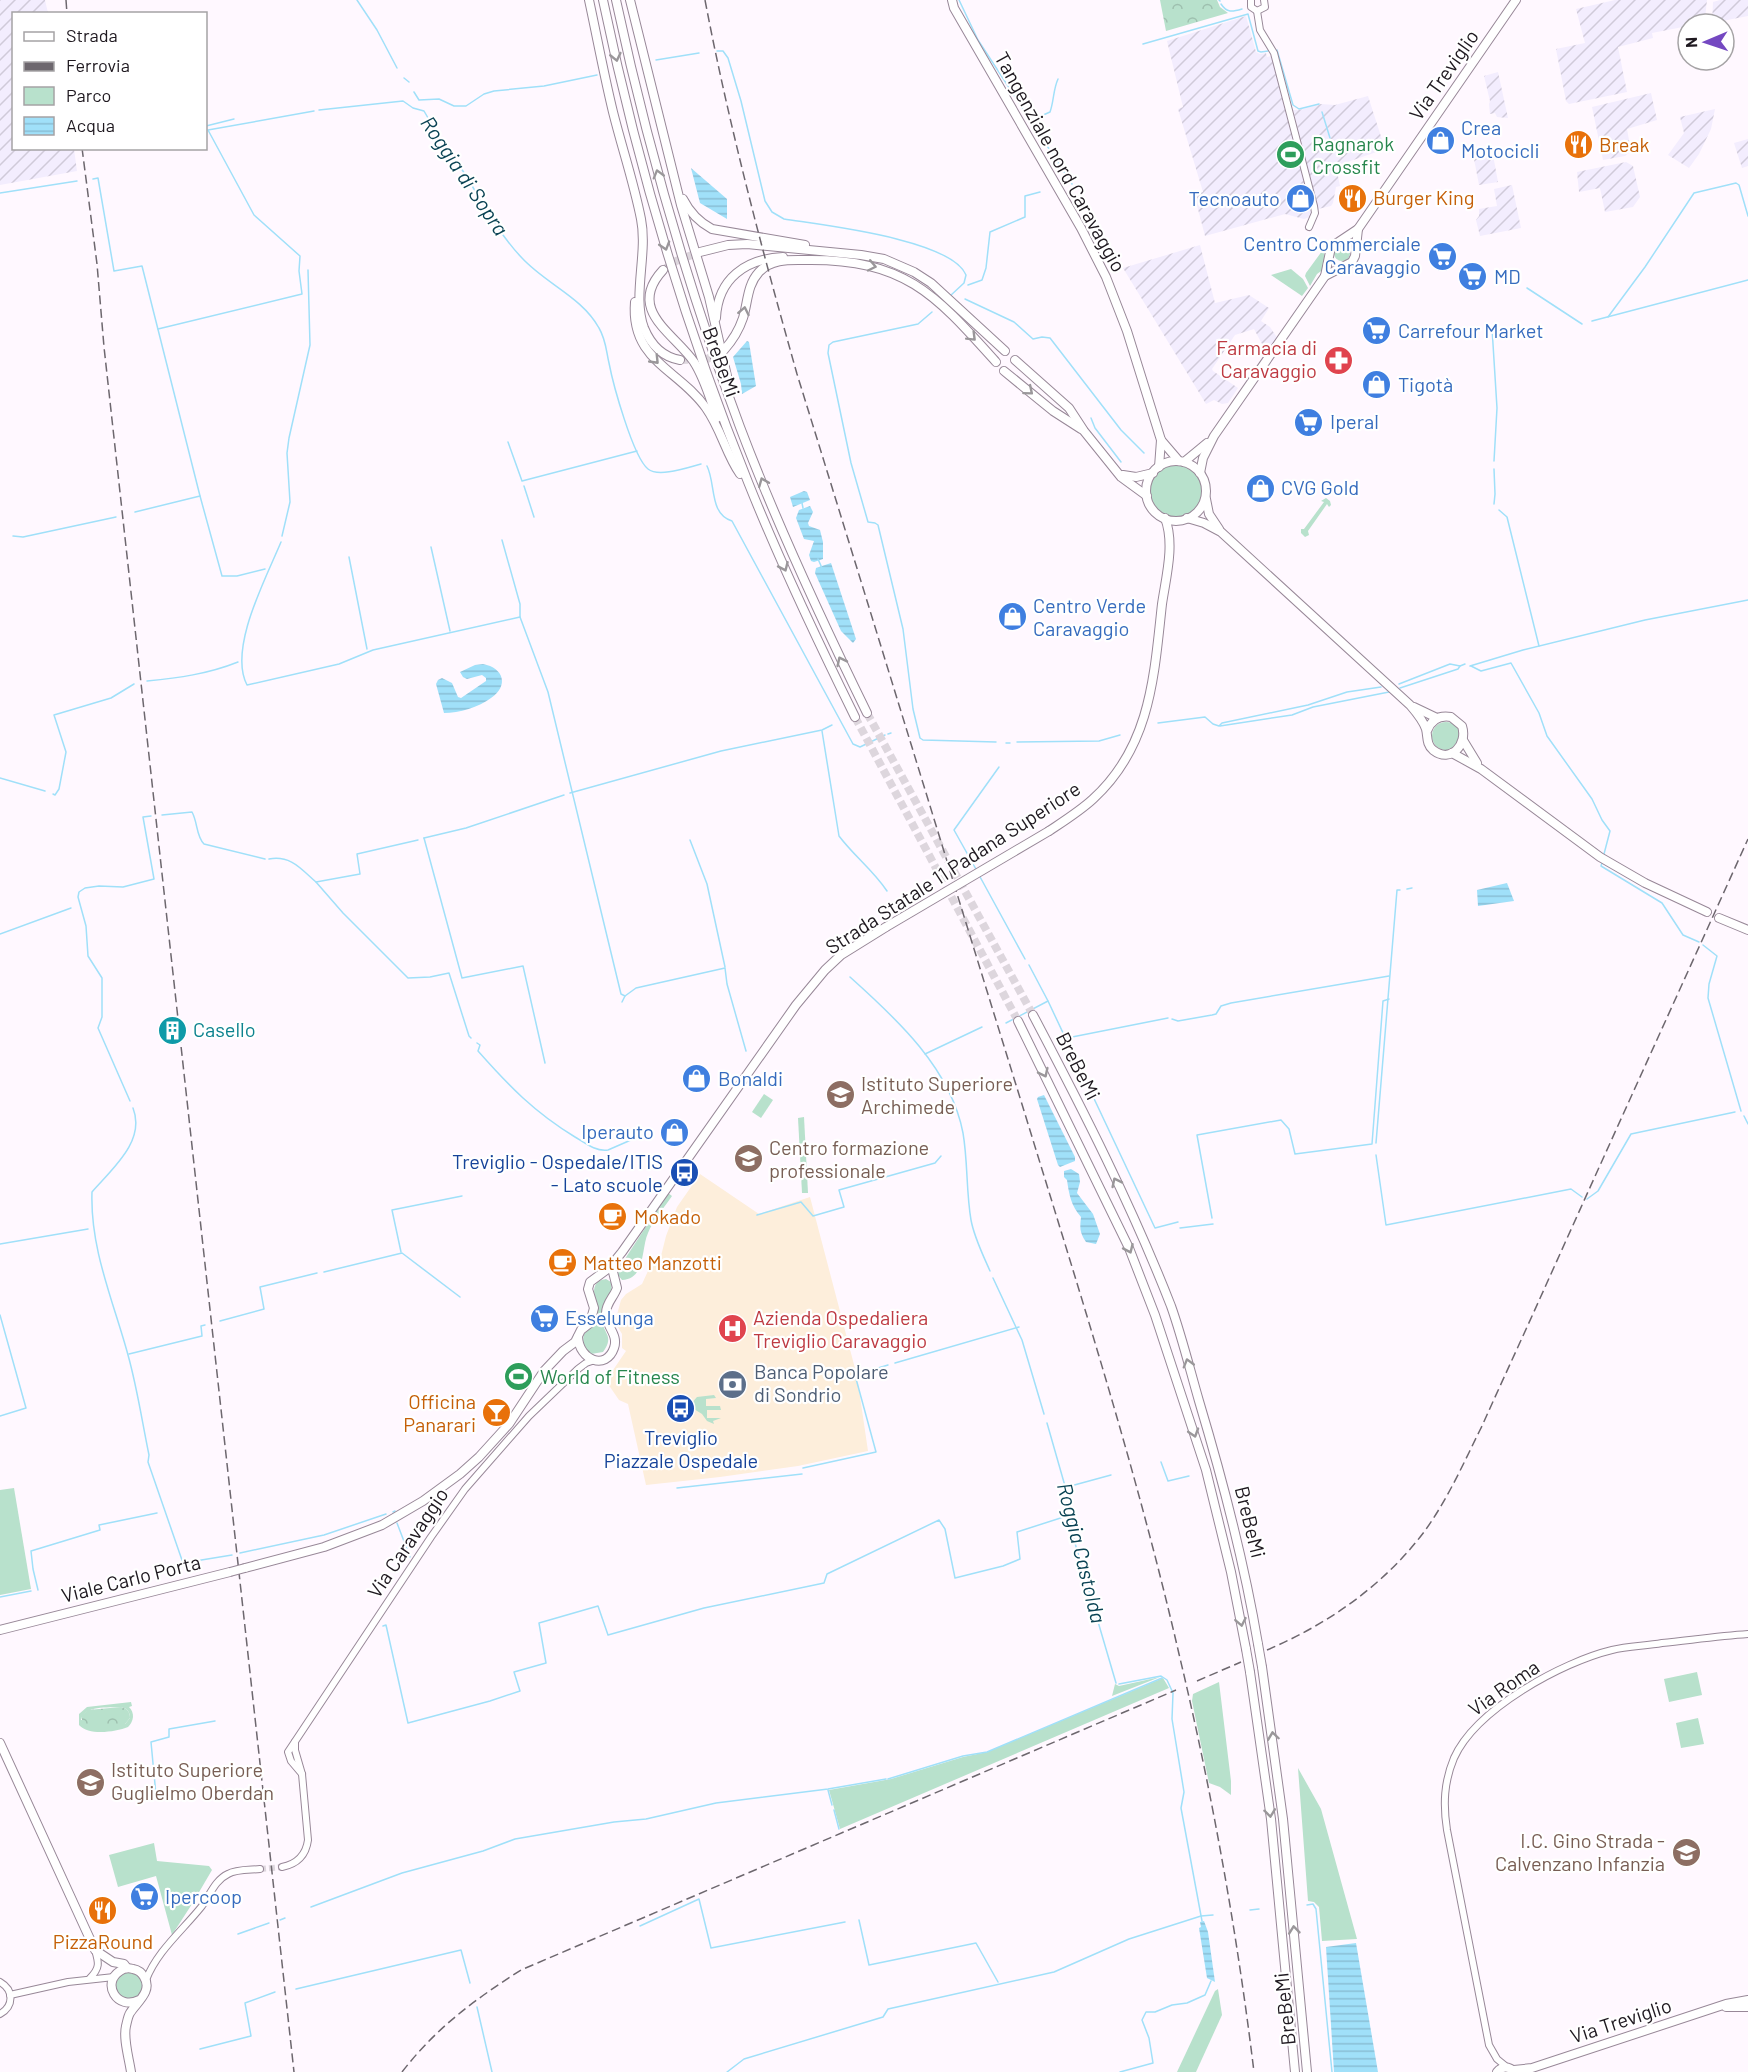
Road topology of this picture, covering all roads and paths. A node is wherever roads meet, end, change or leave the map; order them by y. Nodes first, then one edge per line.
1 (589, 0) edge
2 (603, 0) edge
3 (616, 0) edge
4 (630, 0) edge
5 (945, 0) edge
6 (1251, 0) edge
7 (1264, 0) edge
8 (1516, 0) edge
9 (953, 4) edge
10 (1257, 11) junction
11 (675, 182) junction
12 (1309, 227) dead end
13 (1358, 229) junction
14 (1342, 241) junction
15 (700, 252) tunnel mouth
16 (841, 252) junction
17 (1355, 252) junction
18 (1329, 253) junction
19 (814, 260) junction
20 (642, 266) junction
21 (1343, 267) junction
22 (663, 270) tunnel mouth
23 (1325, 276) junction
24 (716, 330) junction
25 (724, 350) tunnel mouth
26 (1005, 351) dead end
27 (680, 360) tunnel mouth
28 (1015, 360) dead end
29 (996, 362) dead end
30 (1004, 371) dead end
31 (741, 429) junction
32 (1084, 430) junction
33 (1214, 436) junction
34 (1161, 440) junction
35 (737, 455) junction
36 (1182, 462) junction
37 (1156, 470) junction
38 (1117, 472) junction
39 (1200, 472) junction
40 (749, 485) junction
41 (1147, 496) junction
42 (1205, 497) junction
43 (1164, 518) junction
44 (1185, 519) junction
45 (1221, 532) junction
46 (1170, 544) junction
47 (1410, 705) junction
48 (867, 713) tunnel mouth
49 (855, 717) tunnel mouth
50 (1437, 718) junction
51 (1427, 731) junction
52 (1463, 740) junction
53 (1452, 753) junction
54 (1481, 769) junction
55 (1707, 912) dead end
56 (1719, 918) dead end
57 (1748, 930) edge
58 (1033, 1015) tunnel mouth
59 (1018, 1021) tunnel mouth
60 (732, 1095) joint
61 (622, 1251) junction
62 (601, 1274) junction
63 (614, 1279) junction
64 (578, 1337) junction
65 (583, 1354) junction
66 (555, 1359) junction
67 (596, 1360) junction
68 (578, 1370) junction
69 (245, 1568) joint
70 (0, 1630) edge
71 (1748, 1634) edge
72 (295, 1742) junction
73 (0, 1743) edge
74 (302, 1774) junction
75 (282, 1867) tunnel mouth
76 (260, 1869) tunnel mouth
77 (95, 1950) junction
78 (113, 1962) junction
79 (152, 1966) junction
80 (127, 1968) junction
81 (138, 1971) junction
82 (116, 1975) junction
83 (90, 1978) junction
84 (102, 1979) junction
85 (146, 1980) junction
86 (0, 1982) edge
87 (112, 1988) junction
88 (10, 1995) junction
89 (139, 2000) junction
90 (1748, 2000) edge
91 (128, 2003) junction
92 (1722, 2007) junction
93 (1748, 2007) edge
94 (130, 2013) junction
95 (0, 2014) edge
96 (1497, 2059) junction
97 (1512, 2070) edge
98 (1529, 2070) edge
99 (131, 2072) edge
100 (1294, 2072) edge
101 (1307, 2072) edge
102 (1497, 2072) edge

1 - 20 highway
2 -> 35 highway, BreBeMi
31 -> 3 highway, BreBeMi
4 - 11 highway
5 - 9 main road, Tangenziale nord Caravaggio
6 - 10 street
7 - 10 street
8 - 13 main road, Via Treviglio
9 - 34 main road, Tangenziale nord Caravaggio
10 - 12 street
11 - 16 highway
11 - 24 highway
13 - 14 main road
13 - 17 main road
14 - 17 main road
14 - 18 main road
15 - 16 highway
16 - 26 highway
17 - 21 main road
18 - 21 main road
18 - 23 main road
19 - 24 highway
25 -> 19 highway
19 -> 29 highway
20 - 27 highway
20 -> 40 highway
21 - 23 main road
22 - 35 highway
23 - 33 main road
24 - 31 highway
28 - 32 highway
30 -> 32 highway
48 -> 31 highway, BreBeMi
32 - 38 highway
33 - 36 main road
33 - 39 main road
34 - 36 main road, Tangenziale nord Caravaggio
34 - 37 main road, Tangenziale nord Caravaggio
35 - 40 highway, BreBeMi
36 - 37 main road
36 - 39 main road
37 - 38 highway
37 - 41 main road
38 - 41 highway
39 - 42 main road
40 -> 49 highway, BreBeMi
41 - 43 main road
42 - 44 main road
42 - 45 main road
43 - 44 main road
43 - 46 main road, Strada Statale 11 Padana Superiore
44 - 45 main road
44 - 46 main road, Strada Statale 11 Padana Superiore
45 - 47 main road
46 - 60 main road, Strada Statale 11 Padana Superiore, bridge
47 - 50 main road
47 - 51 main road
50 - 51 main road
50 - 52 main road
51 - 53 main road
52 - 53 main road
52 - 54 main road
53 - 54 main road
54 - 55 main road
56 - 57 main road
101 -> 58 highway, BreBeMi, bridge
59 -> 100 highway, BreBeMi, bridge
60 - 61 main road, Via Caravaggio
61 - 62 main road, Via Caravaggio
61 - 63 main road, Via Caravaggio
62 - 63 main road
62 - 64 main road, Via Caravaggio
63 - 67 main road, Via Caravaggio
64 - 65 main road
64 - 66 main road, Via Caravaggio
65 - 66 main road
65 - 67 main road
65 - 68 street, Via Caravaggio
66 - 69 main road, Via Caravaggio
67 - 68 street, Via Caravaggio
68 - 72 street, Via Caravaggio
69 - 70 main road, Viale Carlo Porta, bridge
71 - 96 street, Via Roma
72 - 74 street
72 - 74 street, Via Caravaggio
73 - 77 main road
74 - 75 street
76 - 79 street
77 - 78 main road
77 - 83 street
78 - 80 main road
78 - 82 main road
79 - 81 street
79 - 85 street
80 - 81 main road
80 - 82 main road
81 - 85 main road
82 - 84 street
82 - 87 main road
83 - 84 street
83 - 88 street
84 - 87 street
85 - 89 main road
86 - 88 street
87 - 91 main road
88 - 95 street
89 - 91 main road
89 - 94 main road
90 - 92 main road, Via Treviglio
91 - 94 main road
92 - 93 main road
92 - 98 main road, Via Treviglio
94 - 99 main road
96 - 97 street, Via Roma
96 - 102 street, Via Roma
97 - 98 main road, Via Treviglio
97 - 102 main road, Via Treviglio

